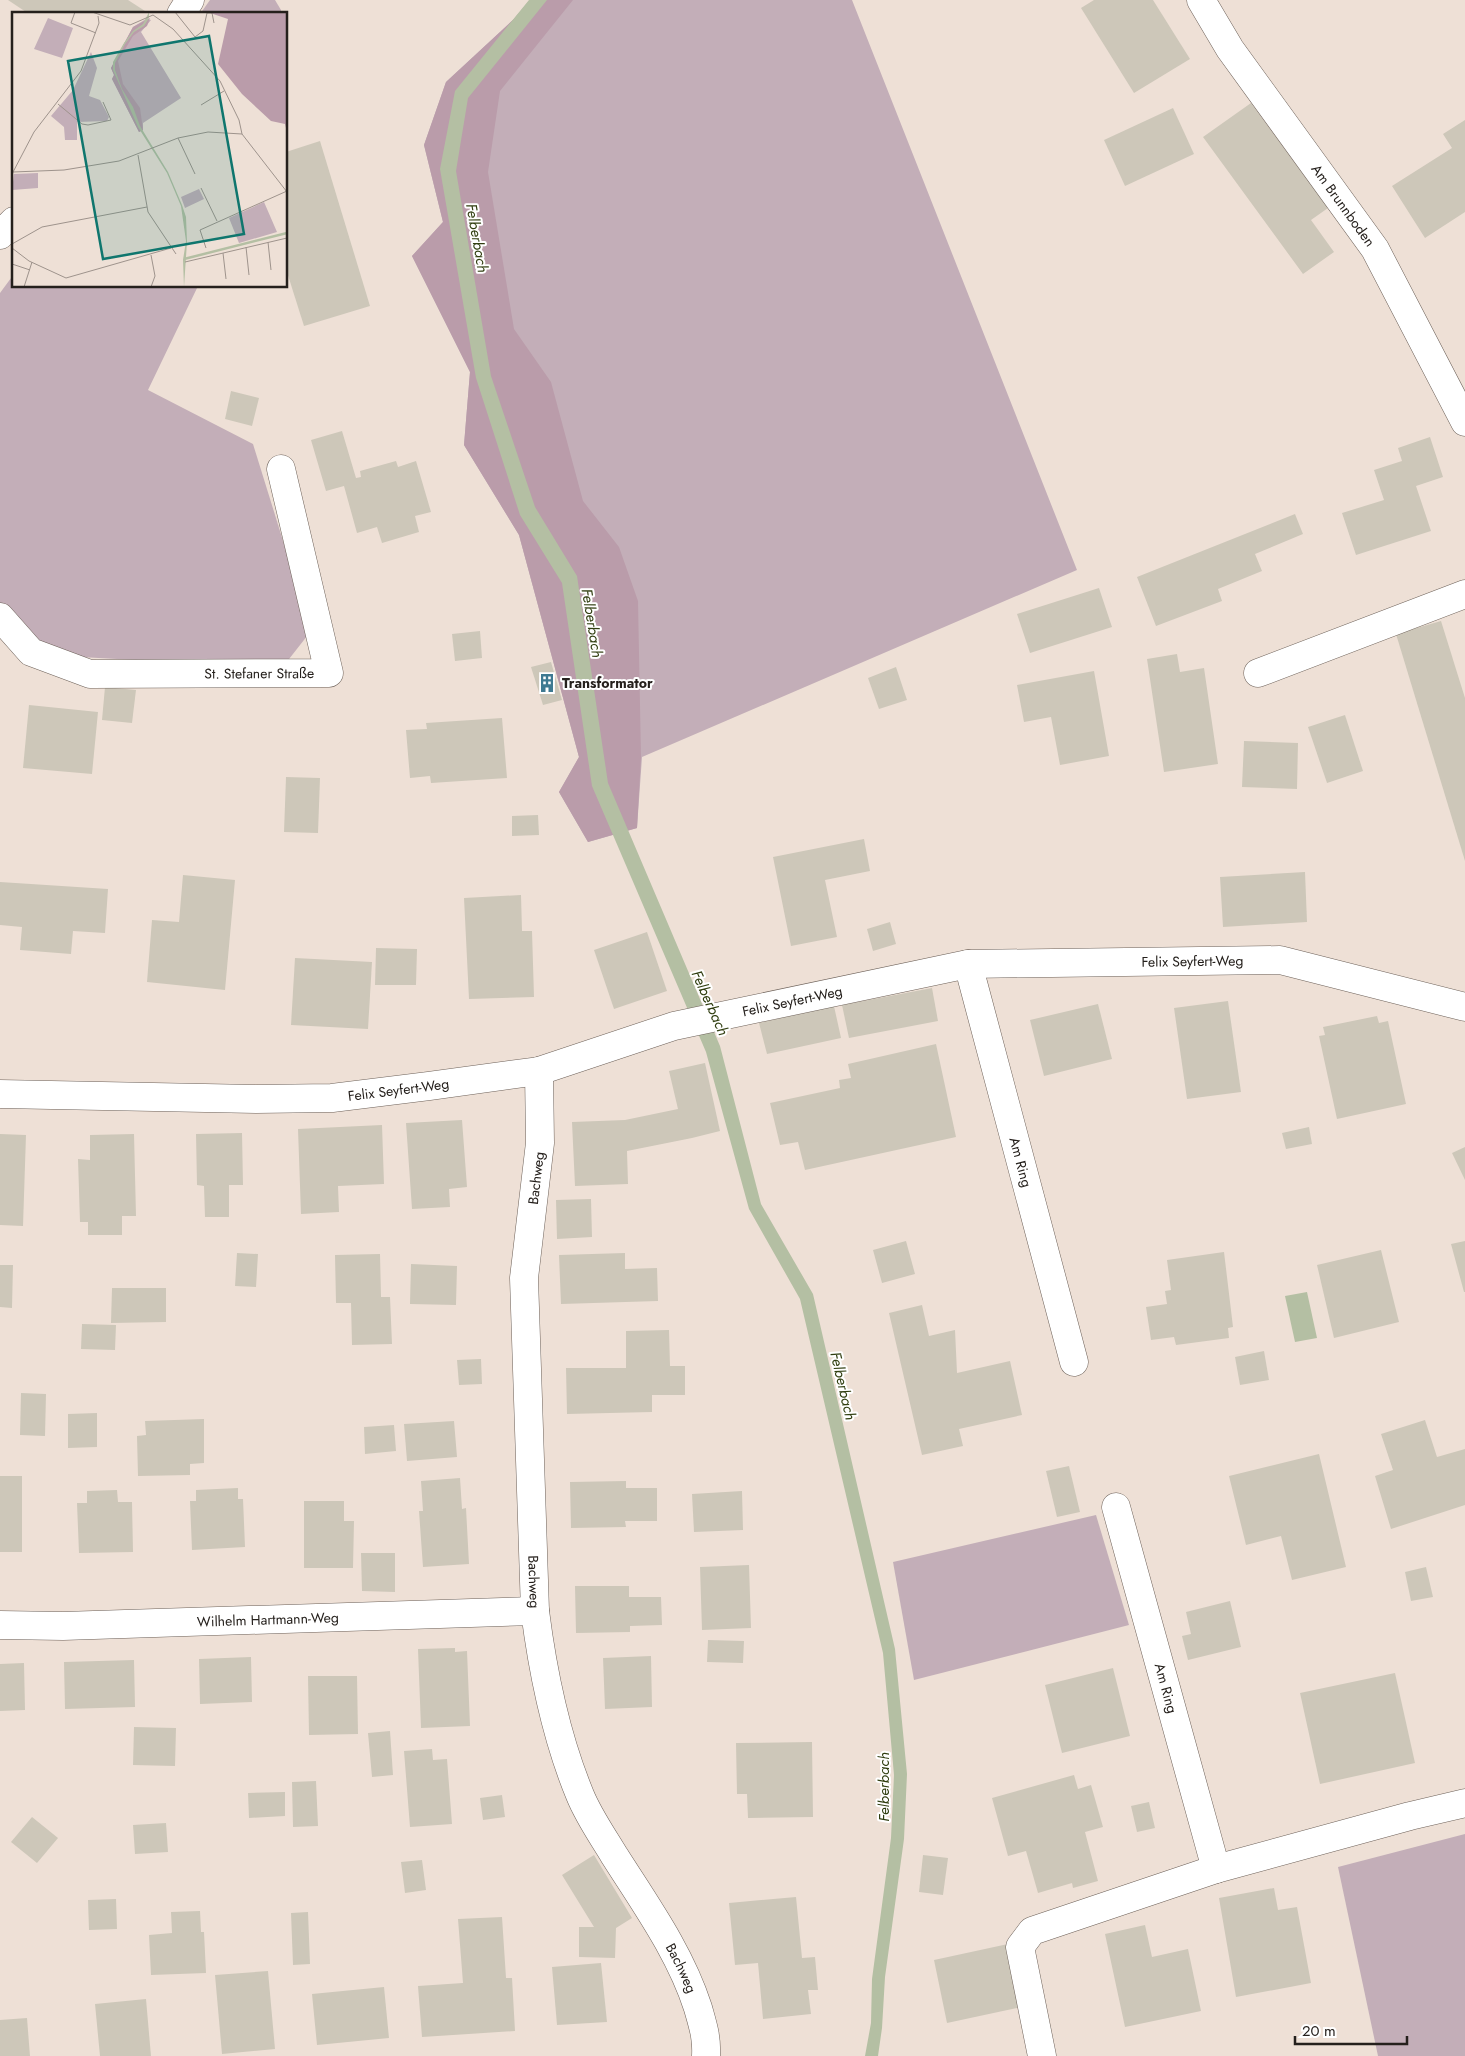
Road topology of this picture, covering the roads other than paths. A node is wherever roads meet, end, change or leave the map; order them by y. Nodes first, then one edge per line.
1 (190, 0) edge
2 (1201, 0) edge
3 (182, 12) edge
4 (12, 223) edge
5 (0, 235) edge
6 (1465, 422) edge
7 (281, 469) dead end
8 (1465, 594) edge
9 (0, 617) edge
10 (1258, 673) dead end
11 (968, 964) junction
12 (1465, 1006) edge
13 (540, 1071) junction
14 (0, 1094) edge
15 (1074, 1362) dead end
16 (1116, 1507) dead end
17 (535, 1611) junction
18 (0, 1625) edge
19 (1465, 1803) edge
20 (1216, 1869) junction
21 (706, 2056) edge
22 (1042, 2056) edge

1 - 3 street
2 - 6 street, Am Brunnboden
4 - 5 street
7 - 9 street, St. Stefaner Straße
8 - 10 street
11 - 12 street, Felix Seyfert-Weg
11 - 13 street, Felix Seyfert-Weg
11 - 15 street, Am Ring
13 - 14 street, Felix Seyfert-Weg
13 - 17 street, Bachweg
16 - 20 street, Am Ring
17 - 18 street, Wilhelm Hartmann-Weg
17 - 21 street, Bachweg
19 - 20 street
20 - 22 street

